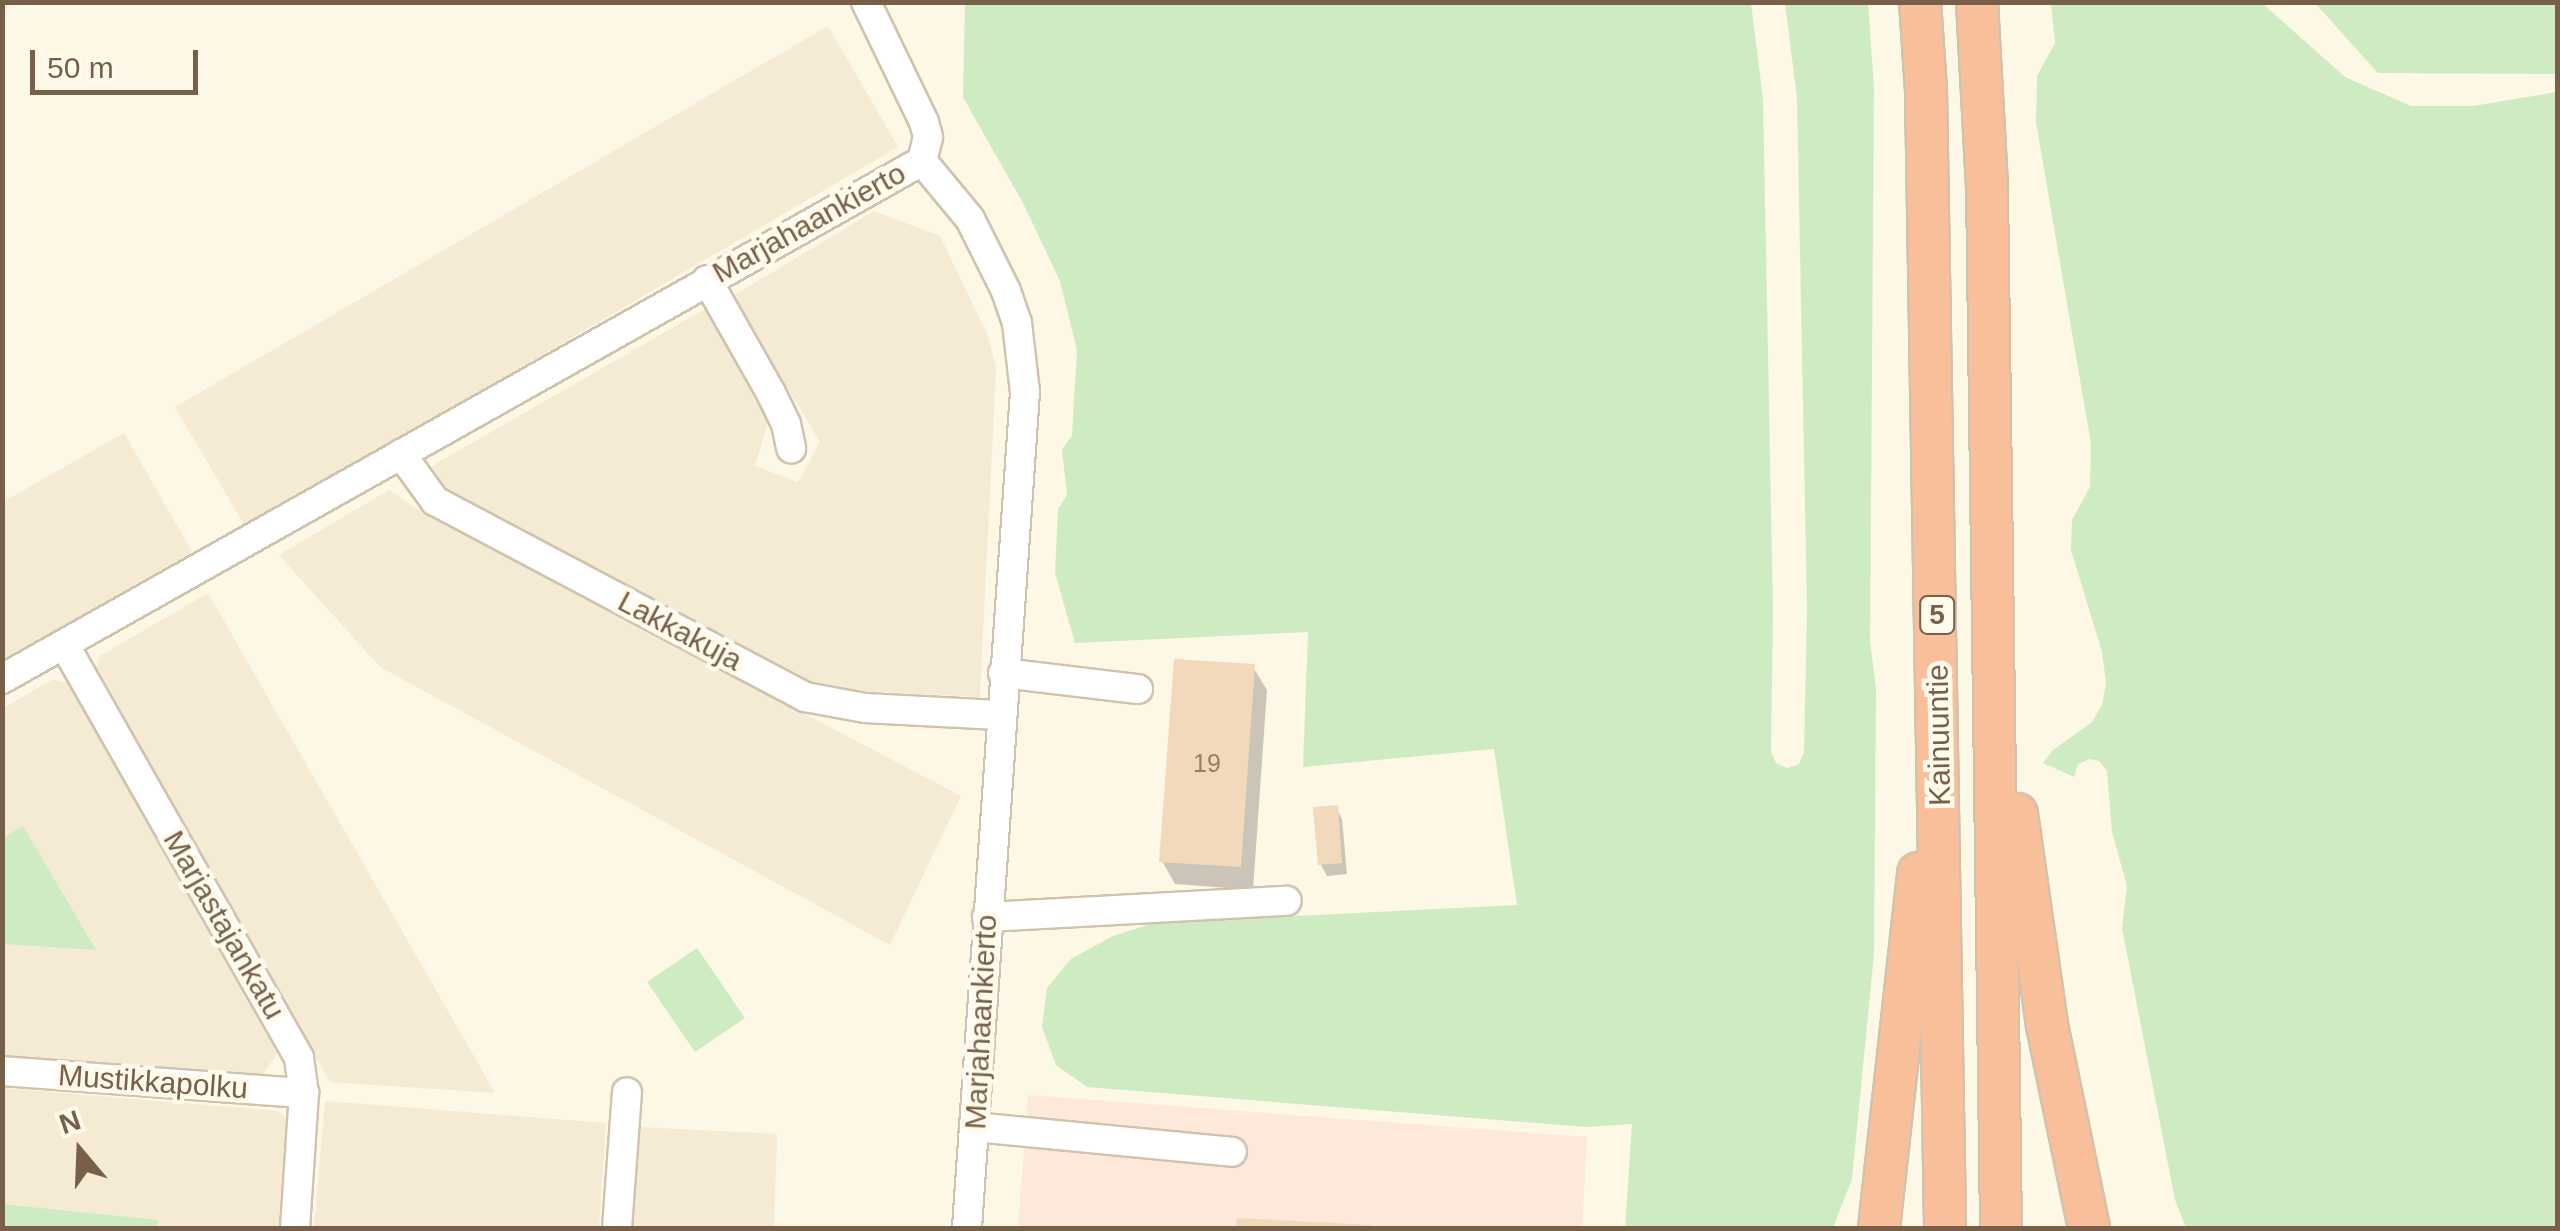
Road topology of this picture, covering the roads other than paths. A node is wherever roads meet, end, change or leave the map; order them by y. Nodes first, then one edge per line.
1 (866, 2) edge
2 (1920, 2) edge
3 (1977, 2) edge
4 (922, 161) junction
5 (706, 280) junction
6 (791, 448) dead end
7 (400, 454) junction
8 (64, 644) junction
9 (1938, 660) junction
10 (1004, 674) junction
11 (1996, 676) junction
12 (2, 679) edge
13 (1138, 689) dead end
14 (999, 715) junction
15 (1287, 900) dead end
16 (987, 917) junction
17 (2, 1072) edge
18 (627, 1092) dead end
19 (304, 1093) junction
20 (974, 1128) junction
21 (1232, 1152) dead end
22 (296, 1228) edge
23 (617, 1228) edge
24 (966, 1228) edge
25 (1879, 1228) edge
26 (1946, 1228) edge
27 (2001, 1228) edge
28 (2089, 1228) edge

1 - 4 street
2 - 9 highway, Kainuuntie / 5
3 - 11 highway, Kainuuntie / 5
4 - 5 street, Marjahaankierto
4 - 10 street, Marjahaankierto
5 - 6 street
5 - 7 street, Marjahaankierto
7 - 8 street, Marjahaankierto
7 - 14 street, Lakkakuja
8 - 12 street, Marjahaankierto
8 - 19 street, Marjastajankatu
9 - 25 highway
9 - 26 highway, Kainuuntie / 5
10 - 13 street
10 - 14 street, Marjahaankierto
11 - 27 highway, Kainuuntie / 5
11 - 28 highway
14 - 16 street, Marjahaankierto
15 - 16 street
16 - 20 street, Marjahaankierto
17 - 19 street, Mustikkapolku
18 - 23 street
19 - 22 street, Marjastajankatu
20 - 21 street
20 - 24 street, Marjahaankierto

